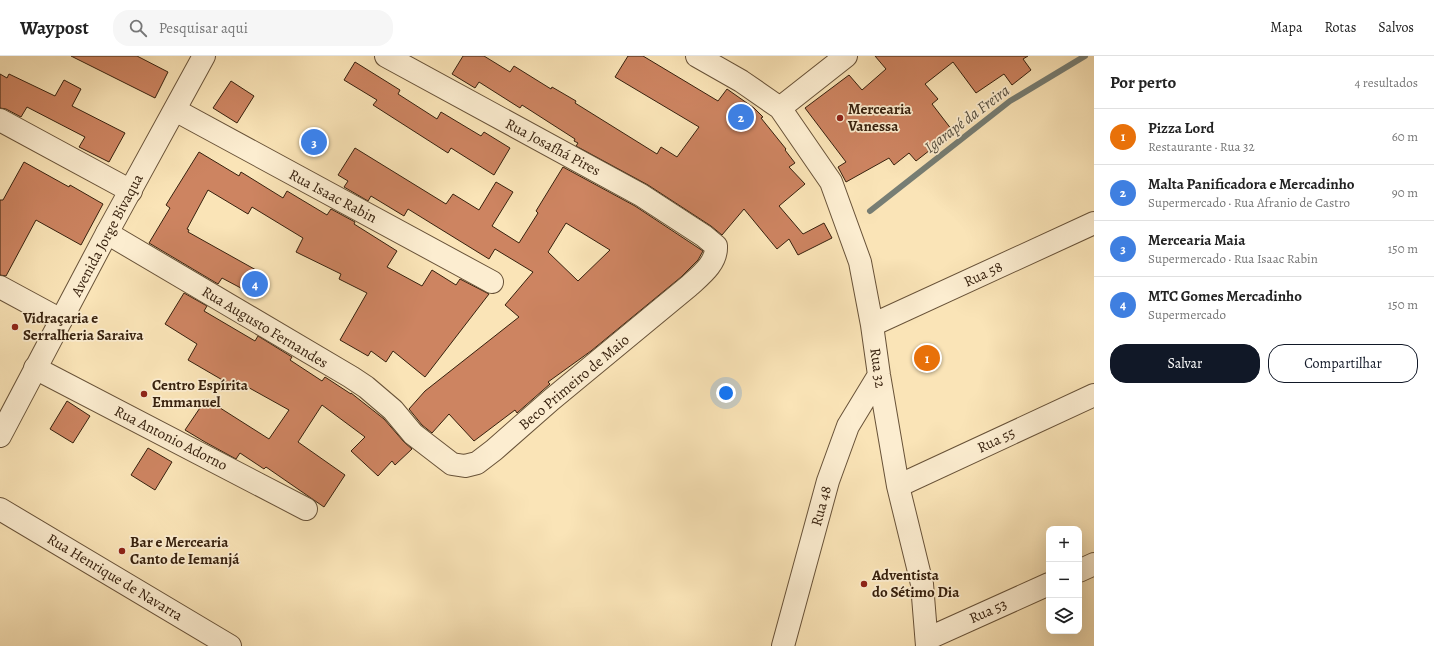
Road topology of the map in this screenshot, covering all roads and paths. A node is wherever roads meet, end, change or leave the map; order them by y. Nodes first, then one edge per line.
1 (386, 56) edge
2 (697, 56) edge
3 (846, 56) edge
4 (199, 58) edge
5 (780, 108) junction
6 (175, 110) junction
7 (0, 120) edge
8 (131, 191) junction
9 (1094, 223) edge
10 (107, 233) junction
11 (716, 246) joint
12 (492, 282) dead end
13 (0, 287) edge
14 (61, 320) junction
15 (872, 325) junction
16 (36, 368) junction
17 (879, 375) junction
18 (1094, 395) edge
19 (413, 434) joint
20 (0, 436) edge
21 (898, 486) junction
22 (0, 509) edge
23 (306, 509) dead end
24 (1094, 564) edge
25 (1082, 570) edge
26 (1046, 585) edge
27 (927, 642) edge
28 (230, 646) edge
29 (782, 646) edge

1 - 11 street, Rua Josafhá Pires
2 - 5 street
3 - 5 street
4 - 6 street, Avenida Jorge Bivaqua
5 - 15 street, Rua 32
6 - 8 street, Avenida Jorge Bivaqua
6 - 12 street, Rua Isaac Rabin
7 - 8 street
8 - 10 street, Avenida Jorge Bivaqua
9 - 15 street, Rua 58
10 - 14 street, Avenida Jorge Bivaqua
10 - 19 street, Rua Augusto Fernandes
11 - 19 street, Beco Primeiro de Maio
13 - 14 street
14 - 16 street, Avenida Jorge Bivaqua
15 - 17 street, Rua 32
16 - 20 street, Avenida Jorge Bivaqua
16 - 23 street, Rua Antonio Adorno
17 - 21 street, Rua 32
17 - 29 street, Rua 48
18 - 21 street, Rua 55
21 - 27 street, Rua 32
22 - 28 street, Rua Henrique de Navarra
24 - 25 street
26 - 27 street, Rua 53

